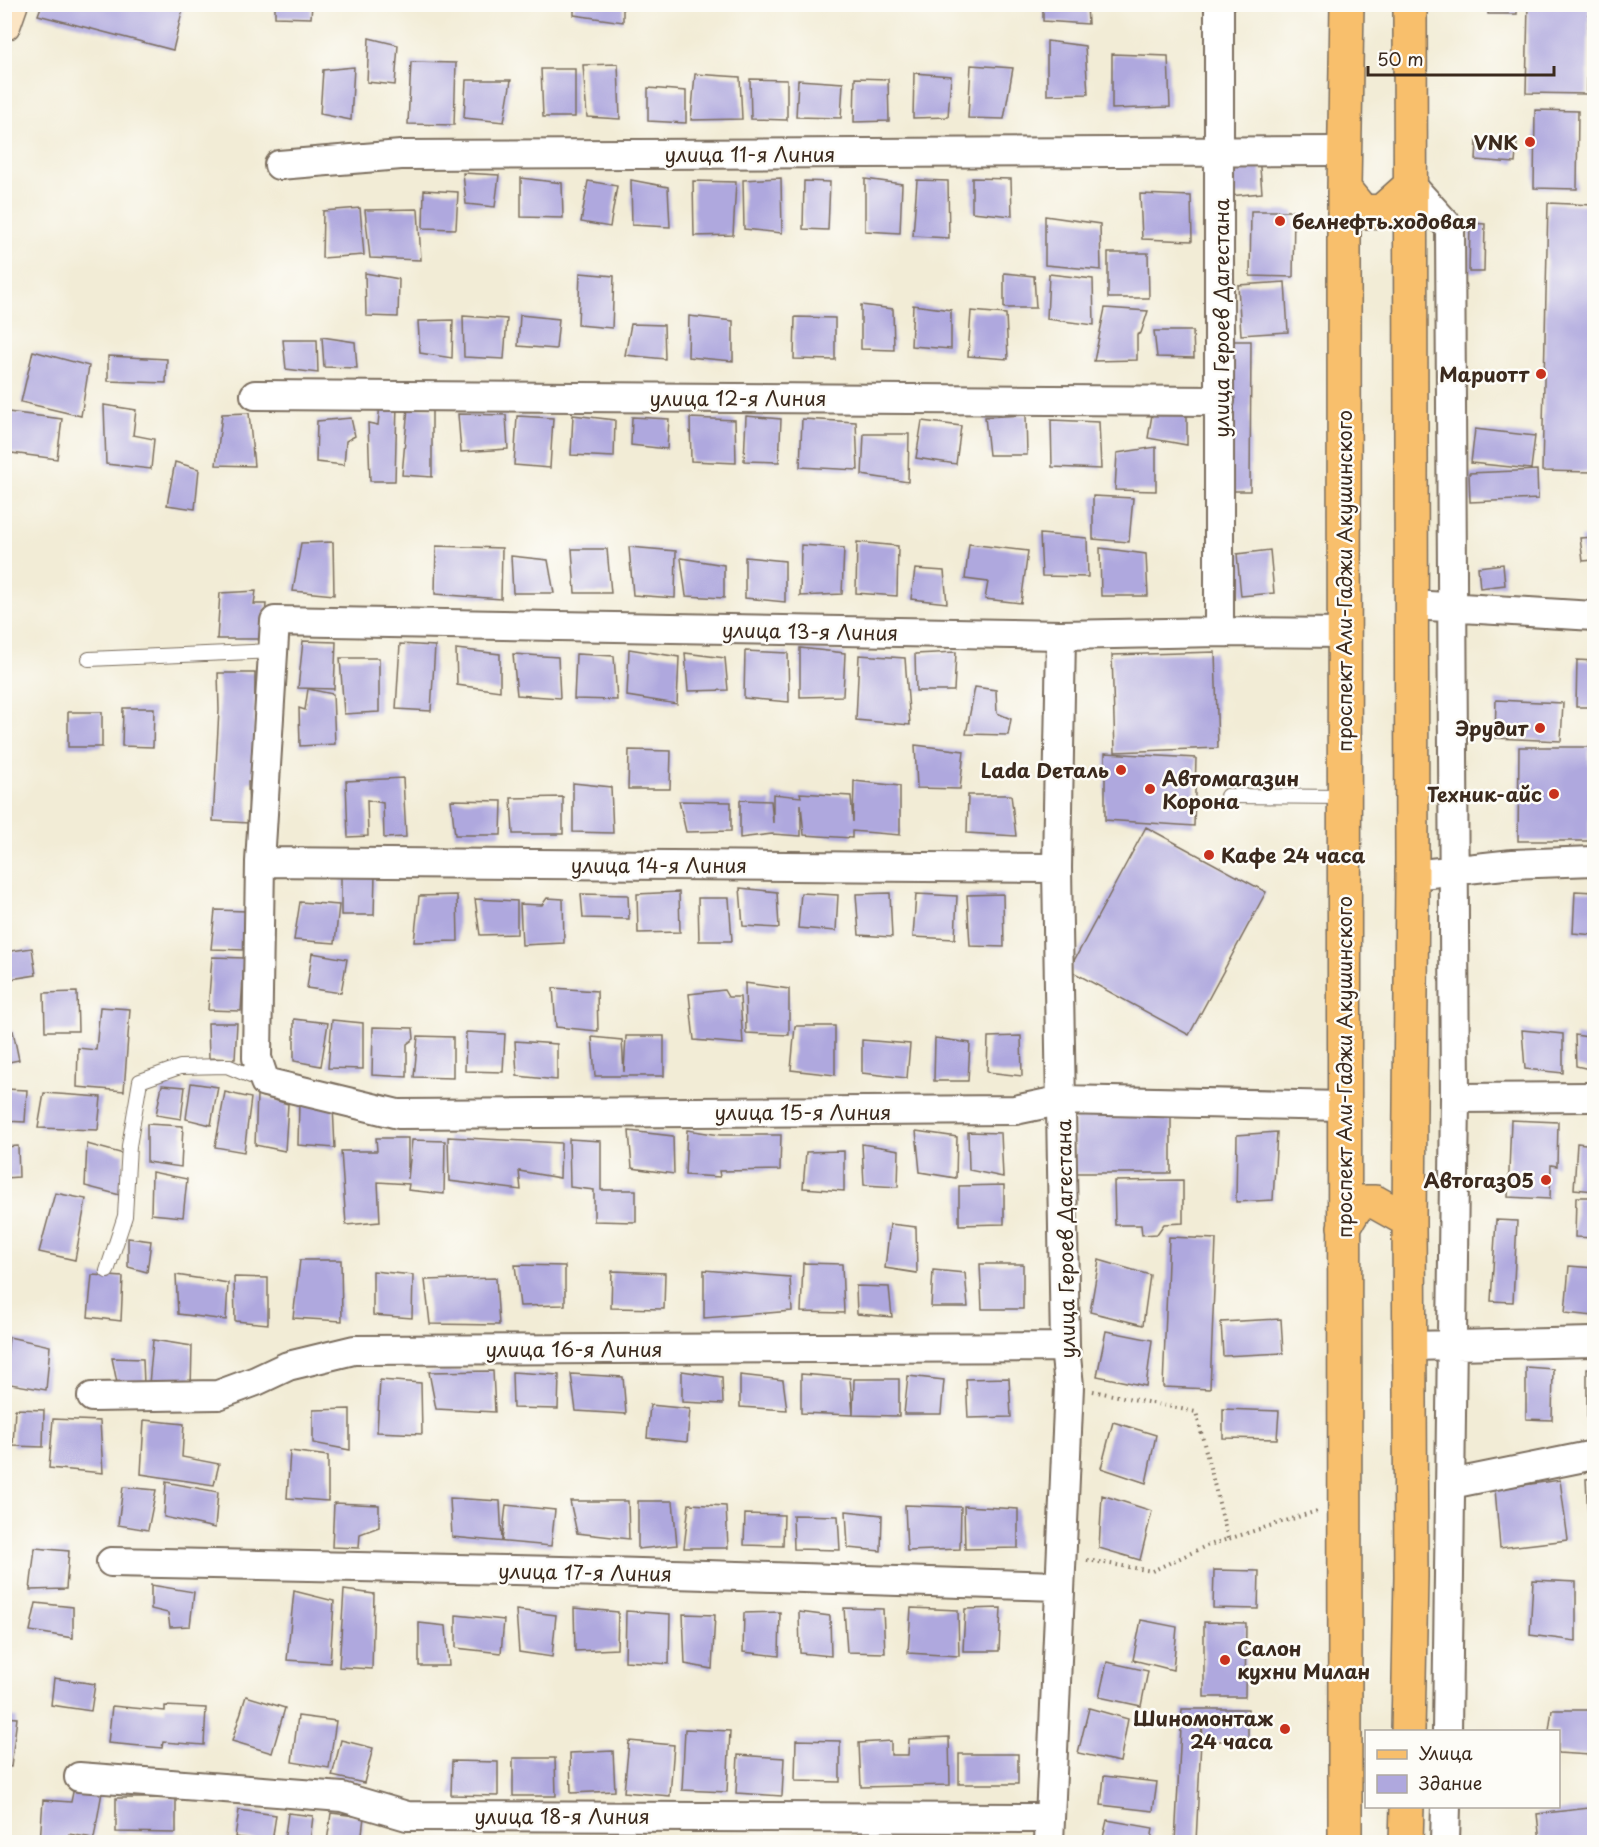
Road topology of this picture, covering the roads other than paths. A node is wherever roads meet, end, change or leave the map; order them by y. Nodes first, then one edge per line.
1 (10, 4) edge
2 (1220, 4) edge
3 (1347, 4) edge
4 (1410, 4) edge
5 (4, 24) edge
6 (1345, 151) junction
7 (1221, 152) junction
8 (279, 165) dead end
9 (1411, 185) junction
10 (1344, 189) junction
11 (255, 395) dead end
12 (1220, 401) junction
13 (1413, 605) junction
14 (1453, 608) junction
15 (1594, 616) edge
16 (1219, 632) junction
17 (1345, 633) junction
18 (1061, 635) junction
19 (273, 651) junction
20 (89, 659) dead end
21 (1227, 796) dead end
22 (1344, 797) junction
23 (1594, 861) edge
24 (260, 862) junction
25 (1057, 868) junction
26 (1453, 871) junction
27 (1412, 875) junction
28 (265, 1082) junction
29 (1594, 1097) edge
30 (1455, 1098) junction
31 (1063, 1100) junction
32 (1343, 1106) junction
33 (1409, 1221) junction
34 (1344, 1227) junction
35 (107, 1271) dead end
36 (1594, 1342) edge
37 (1454, 1345) junction
38 (1411, 1346) junction
39 (1065, 1347) junction
40 (92, 1397) dead end
41 (1594, 1455) edge
42 (1451, 1484) junction
43 (111, 1562) dead end
44 (1059, 1586) junction
45 (1408, 1730) edge
46 (1447, 1730) edge
47 (79, 1777) dead end
48 (1407, 1808) edge
49 (1446, 1808) edge
50 (1049, 1830) edge
51 (1345, 1842) edge
52 (1406, 1842) edge
53 (1445, 1842) edge

1 - 5 main road
2 - 7 street, улица Героев Дагестана
3 - 6 main road, проспект Али-Гаджи Акушинского
4 - 9 main road
6 - 7 street, улица 11-я Линия
6 - 10 main road, проспект Али-Гаджи Акушинского
7 - 8 street, улица 11-я Линия
7 - 12 street, улица Героев Дагестана
9 - 10 main road
9 - 13 main road
9 - 14 street
10 - 17 main road, проспект Али-Гаджи Акушинского
11 - 12 street, улица 12-я Линия
12 - 16 street, улица Героев Дагестана
13 - 14 street
13 - 27 main road
14 - 15 street
14 - 26 street
16 - 17 street, улица 13-я Линия
16 - 18 street, улица 13-я Линия
17 - 22 main road, проспект Али-Гаджи Акушинского
18 - 19 street, улица 13-я Линия
18 - 25 street, улица Героев Дагестана
19 - 20 lane
19 - 24 street
21 - 22 lane
22 - 32 main road, проспект Али-Гаджи Акушинского
23 - 26 street
24 - 25 street, улица 14-я Линия
24 - 28 street
25 - 31 street, улица Героев Дагестана
26 - 27 street
26 - 30 street
27 - 33 main road
28 - 31 street, улица 15-я Линия
28 - 35 lane
29 - 30 street
30 - 37 street
31 - 32 street, улица 15-я Линия
31 - 39 street, улица Героев Дагестана
32 - 34 main road, проспект Али-Гаджи Акушинского
33 - 34 main road
33 - 38 main road
34 - 51 main road, проспект Али-Гаджи Акушинского
36 - 37 street
37 - 38 street
37 - 42 street
38 - 45 main road
39 - 40 street, улица 16-я Линия
39 - 44 street, улица Героев Дагестана
41 - 42 street
42 - 46 street
43 - 44 street, улица 17-я Линия
44 - 50 street, улица Героев Дагестана
47 - 50 street, улица 18-я Линия
48 - 52 main road
49 - 53 street

